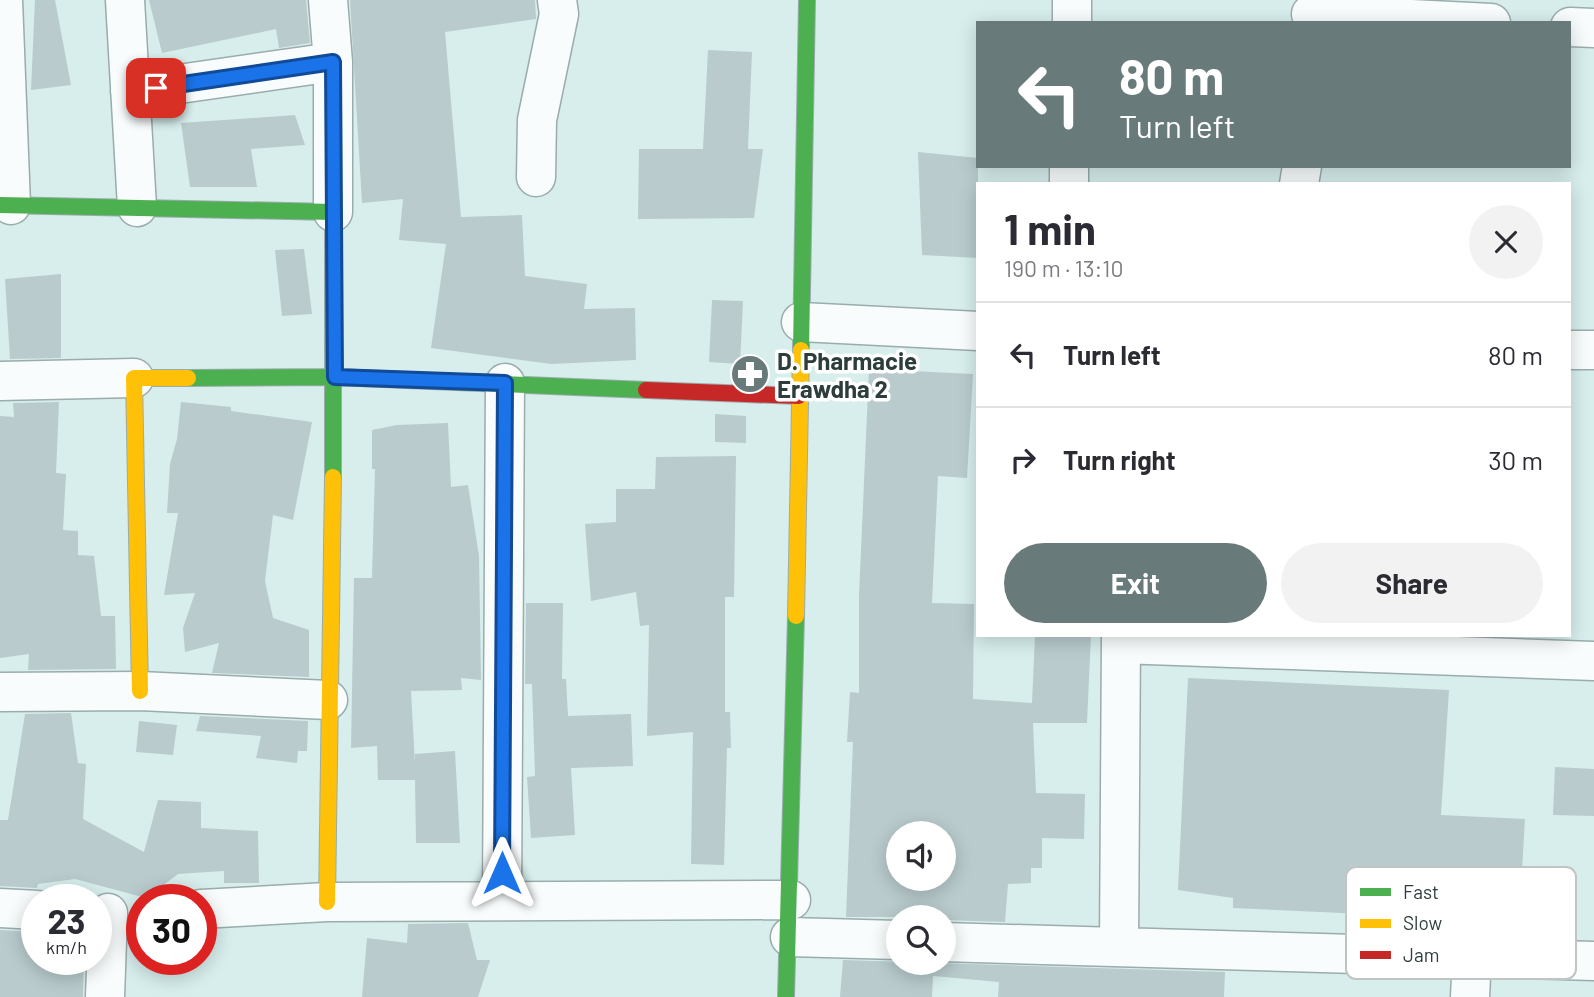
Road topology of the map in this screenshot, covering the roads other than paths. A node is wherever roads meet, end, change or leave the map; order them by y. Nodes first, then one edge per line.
1 (3, 0) edge
2 (125, 0) edge
3 (328, 0) edge
4 (557, 0) edge
5 (807, 0) edge
6 (1072, 0) edge
7 (1410, 9) edge
8 (1310, 12) edge
9 (1072, 21) edge
10 (1479, 21) edge
11 (1571, 26) edge
12 (1594, 28) edge
13 (333, 62) junction
14 (130, 91) junction
15 (536, 177) dead end
16 (5, 205) edge
17 (137, 207) junction
18 (334, 212) junction
19 (802, 322) junction
20 (976, 331) edge
21 (1571, 350) edge
22 (1594, 350) edge
23 (335, 377) junction
24 (134, 378) junction
25 (0, 381) edge
26 (505, 383) junction
27 (799, 396) junction
28 (1121, 640) edge
29 (1594, 661) edge
30 (140, 691) junction
31 (0, 692) edge
32 (328, 701) junction
33 (502, 900) junction
34 (791, 900) junction
35 (327, 902) junction
36 (0, 908) edge
37 (217, 908) edge
38 (21, 909) edge
39 (115, 913) edge
40 (790, 937) junction
41 (886, 940) edge
42 (956, 942) edge
43 (1119, 947) junction
44 (1346, 953) edge
45 (1576, 960) edge
46 (1594, 961) edge
47 (1471, 979) edge
48 (105, 997) edge
49 (786, 997) edge
50 (1470, 997) edge

1 - 16 street
2 - 14 street
3 - 13 street
4 - 15 street
5 - 19 street
6 - 9 street
7 - 8 street
7 - 10 street
11 - 12 street
13 - 14 street
13 - 18 street
14 - 17 street
16 - 17 street
17 - 18 street
18 - 23 street
19 - 20 street
19 - 27 street
21 - 22 street
23 - 24 street
23 - 26 street
23 - 32 street
24 - 25 street
24 - 30 street
26 - 27 street
26 - 33 street
27 - 34 street
28 - 29 street
28 - 43 street
30 - 31 street
30 - 32 street
32 - 35 street
33 - 34 street
33 - 35 street
34 - 40 street
35 - 37 street
36 - 38 street
39 - 48 street
40 - 41 street
40 - 49 street
42 - 43 street
43 - 44 street
45 - 46 street
47 - 50 street

